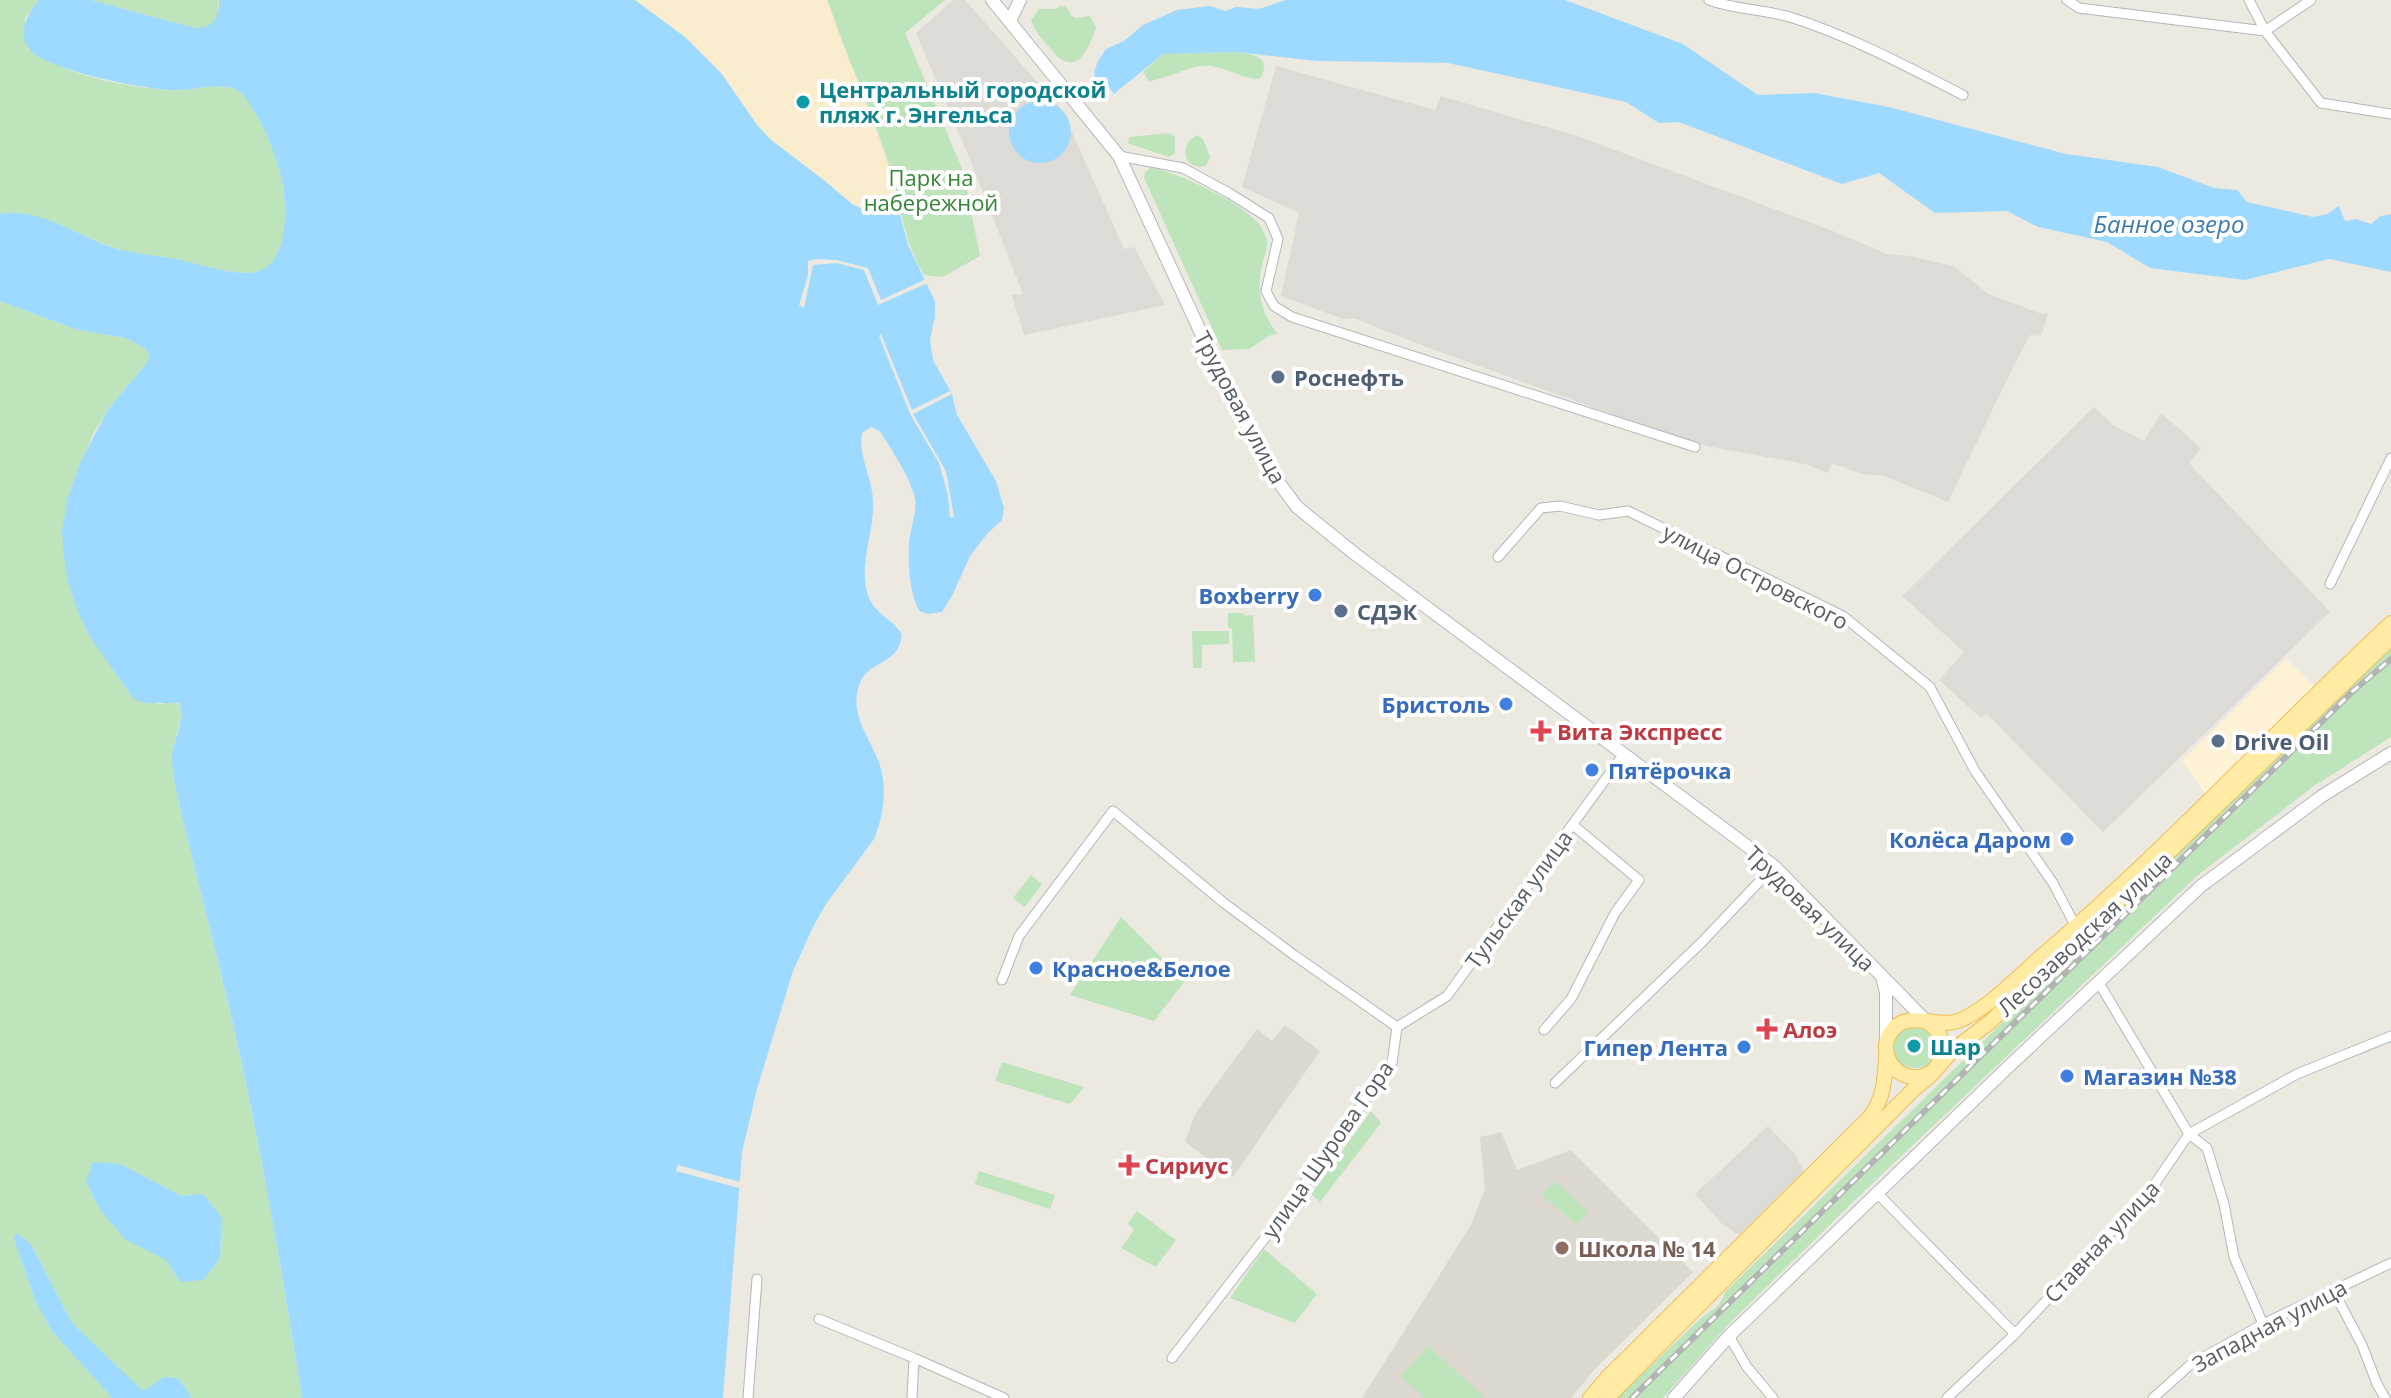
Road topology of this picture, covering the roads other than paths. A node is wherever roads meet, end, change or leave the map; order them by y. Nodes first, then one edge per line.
1 (992, 0) edge
2 (1020, 0) edge
3 (1709, 0) edge
4 (2067, 0) edge
5 (2249, 0) edge
6 (2311, 0) edge
7 (1743, 4) edge
8 (1010, 21) junction
9 (2265, 31) junction
10 (1963, 95) dead end
11 (2391, 114) edge
12 (1119, 156) junction
13 (1695, 447) dead end
14 (2391, 458) edge
15 (1498, 557) dead end
16 (2330, 584) dead end
17 (2391, 623) edge
18 (2391, 638) edge
19 (2391, 753) edge
20 (1624, 754) junction
21 (1573, 825) junction
22 (1774, 866) junction
23 (2076, 927) junction
24 (1881, 974) junction
25 (1002, 980) dead end
26 (2099, 983) junction
27 (1927, 1022) junction
28 (1397, 1027) junction
29 (1544, 1030) dead end
30 (2391, 1036) edge
31 (1886, 1048) junction
32 (1936, 1067) junction
33 (1555, 1083) dead end
34 (2189, 1134) junction
35 (1877, 1193) junction
36 (2391, 1263) edge
37 (757, 1279) dead end
38 (2333, 1290) junction
39 (819, 1319) dead end
40 (2263, 1324) junction
41 (2015, 1334) junction
42 (1729, 1336) junction
43 (914, 1358) junction
44 (1172, 1358) dead end
45 (748, 1398) edge
46 (912, 1398) edge
47 (1004, 1398) edge
48 (1590, 1398) edge
49 (1607, 1398) edge
50 (1674, 1398) edge
51 (1773, 1398) edge
52 (1947, 1398) edge
53 (2153, 1398) edge
54 (2385, 1398) edge

1 - 8 main road, Трудовая улица
2 - 8 main road
3 - 7 street
4 - 9 street
5 - 9 street
6 - 9 street
7 - 10 street
8 - 12 main road, Трудовая улица
9 - 11 street
12 - 13 street
12 - 20 main road, Трудовая улица
14 - 16 street
15 - 23 street, улица Островского
17 - 23 main road, Лесозаводская улица
18 - 32 main road, Лесозаводская улица
19 - 26 main road, Лесозаводская улица
20 - 21 street, Тульская улица
20 - 22 main road, Трудовая улица
21 - 28 street, Тульская улица
21 - 29 street
22 - 24 main road, Трудовая улица
22 - 33 street
23 - 27 main road, Лесозаводская улица
24 - 27 main road, Трудовая улица
24 - 31 main road, Трудовая улица
25 - 28 street
26 - 34 street
26 - 35 main road, Лесозаводская улица
27 - 31 main road
27 - 32 main road
28 - 44 street, улица Шурова Гора
30 - 34 street, Ставная улица
31 - 32 main road
31 - 48 main road
32 - 49 main road, Лесозаводская улица
34 - 40 street
34 - 41 street, Ставная улица
35 - 41 street
35 - 42 main road, Лесозаводская улица
36 - 38 street, Западная улица
37 - 45 street
38 - 40 street, Западная улица
38 - 54 street
39 - 43 street
40 - 53 street, Западная улица
41 - 52 street, Ставная улица
42 - 50 main road, Лесозаводская улица
42 - 51 street
43 - 46 street
43 - 47 street

